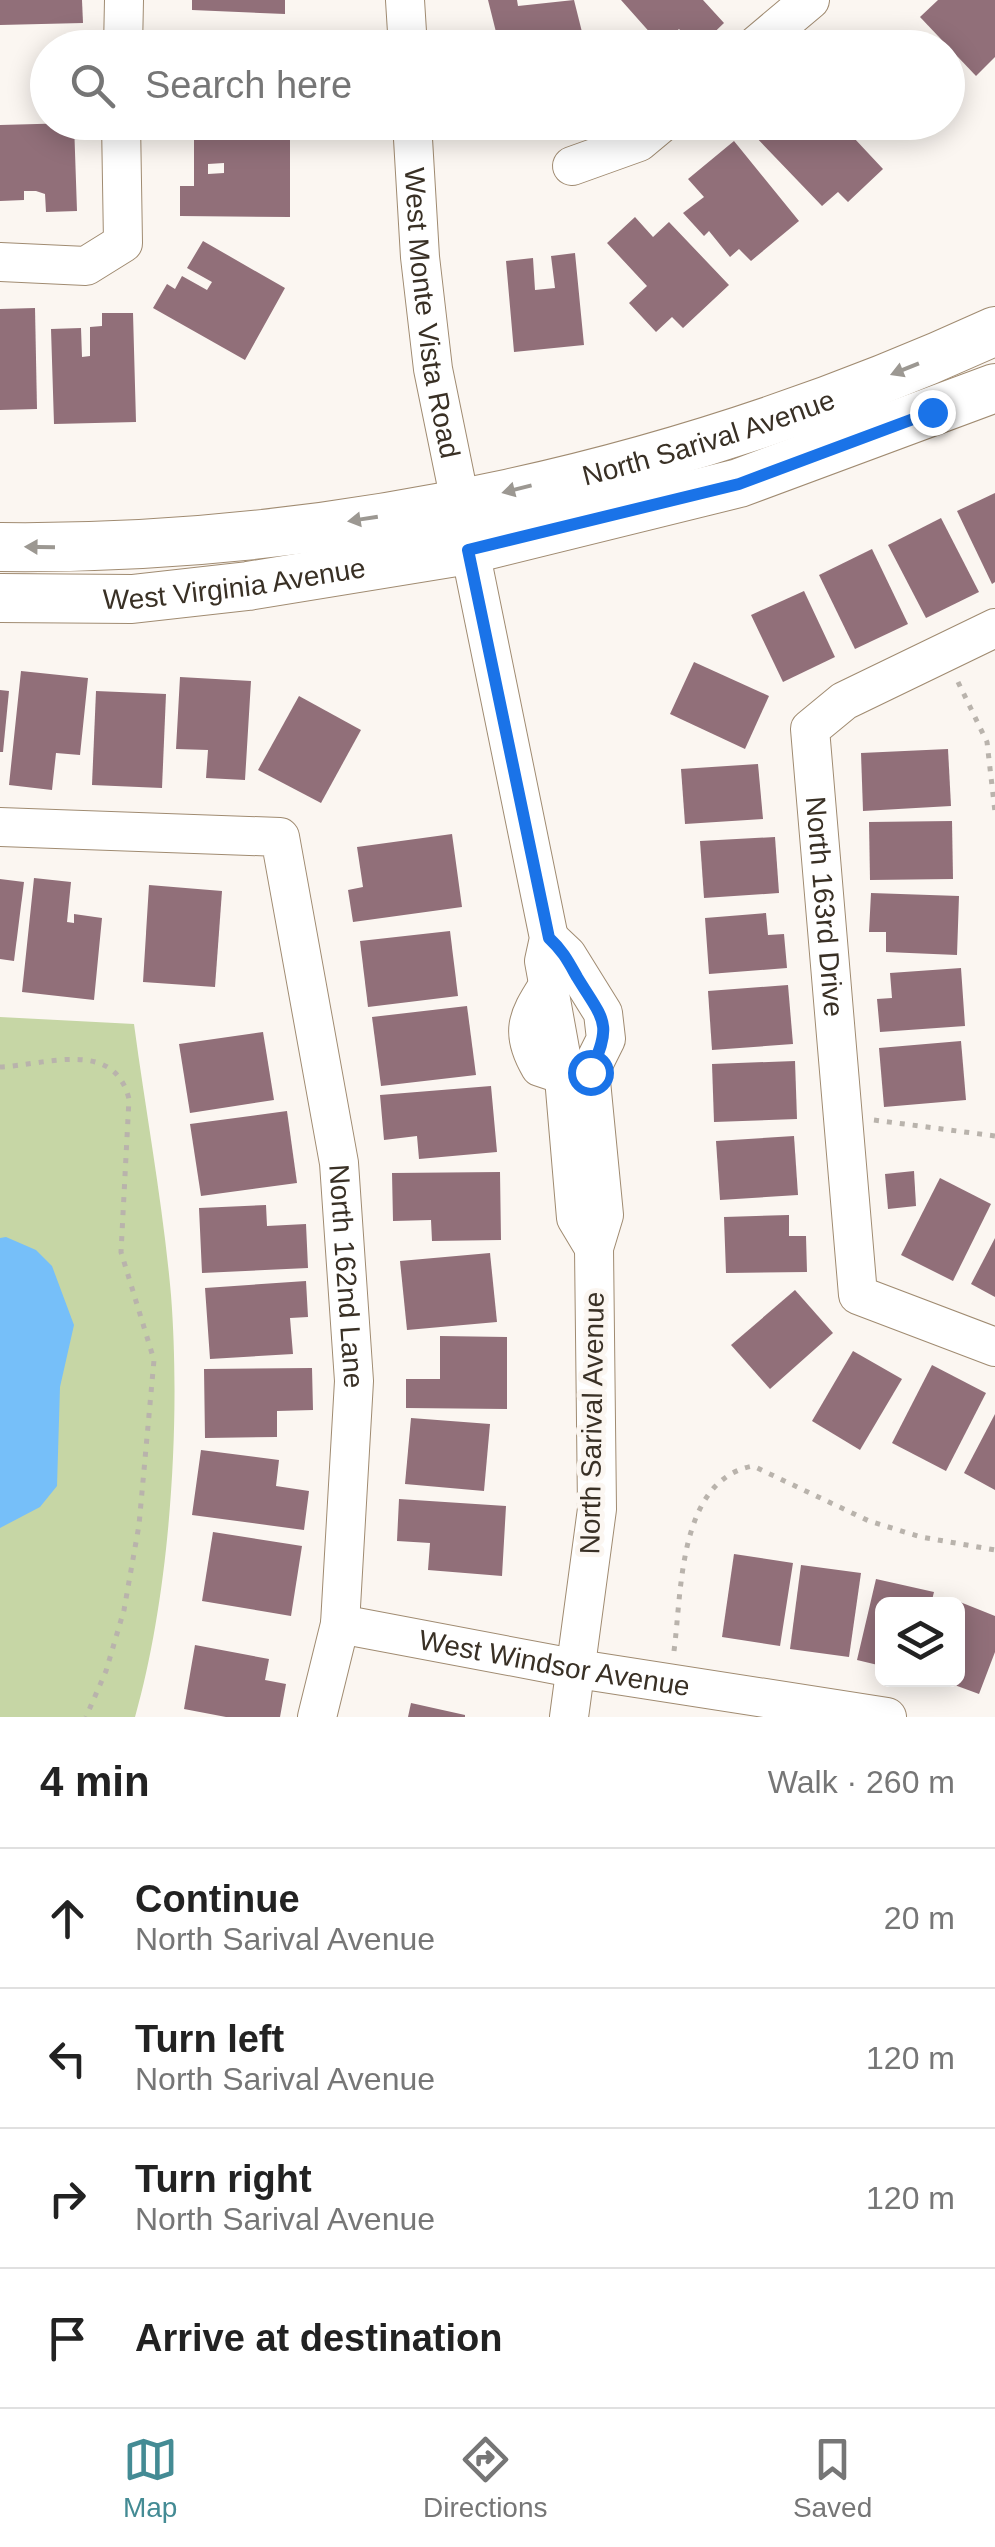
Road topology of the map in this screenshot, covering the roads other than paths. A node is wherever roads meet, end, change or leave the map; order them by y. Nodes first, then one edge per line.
1 (124, 0) edge
2 (405, 0) edge
3 (810, 0) edge
4 (123, 30) edge
5 (407, 30) edge
6 (774, 30) edge
7 (121, 140) edge
8 (413, 140) edge
9 (641, 140) edge
10 (572, 166) dead end
11 (0, 262) edge
12 (995, 331) edge
13 (995, 388) edge
14 (459, 503) junction
15 (0, 547) edge
16 (468, 550) junction
17 (0, 598) edge
18 (995, 628) edge
19 (0, 828) edge
20 (549, 938) junction
21 (577, 1073) junction
22 (995, 1347) edge
23 (340, 1624) junction
24 (578, 1669) junction
25 (318, 1717) edge
26 (569, 1717) edge
27 (887, 1717) edge

1 - 4 street
2 - 5 street
3 - 6 street
7 - 11 street
8 - 14 street, West Monte Vista Road
9 - 10 street
12 -> 14 main road, North Sarival Avenue
13 - 16 main road, North Sarival Avenue
14 -> 15 main road, West Virginia Avenue
14 - 16 street, North Sarival Avenue
16 - 17 main road, West Virginia Avenue
16 - 20 street, North Sarival Avenue
18 - 22 street, North 163rd Drive
19 - 23 street, North 162nd Lane
20 - 21 street, North Sarival Avenue
20 - 21 street, North Sarival Avenue
21 - 24 street, North Sarival Avenue
23 - 24 street, West Windsor Avenue
23 - 25 street, North 162nd Lane
24 - 26 street, North Sarival Avenue
24 - 27 street, West Windsor Avenue

